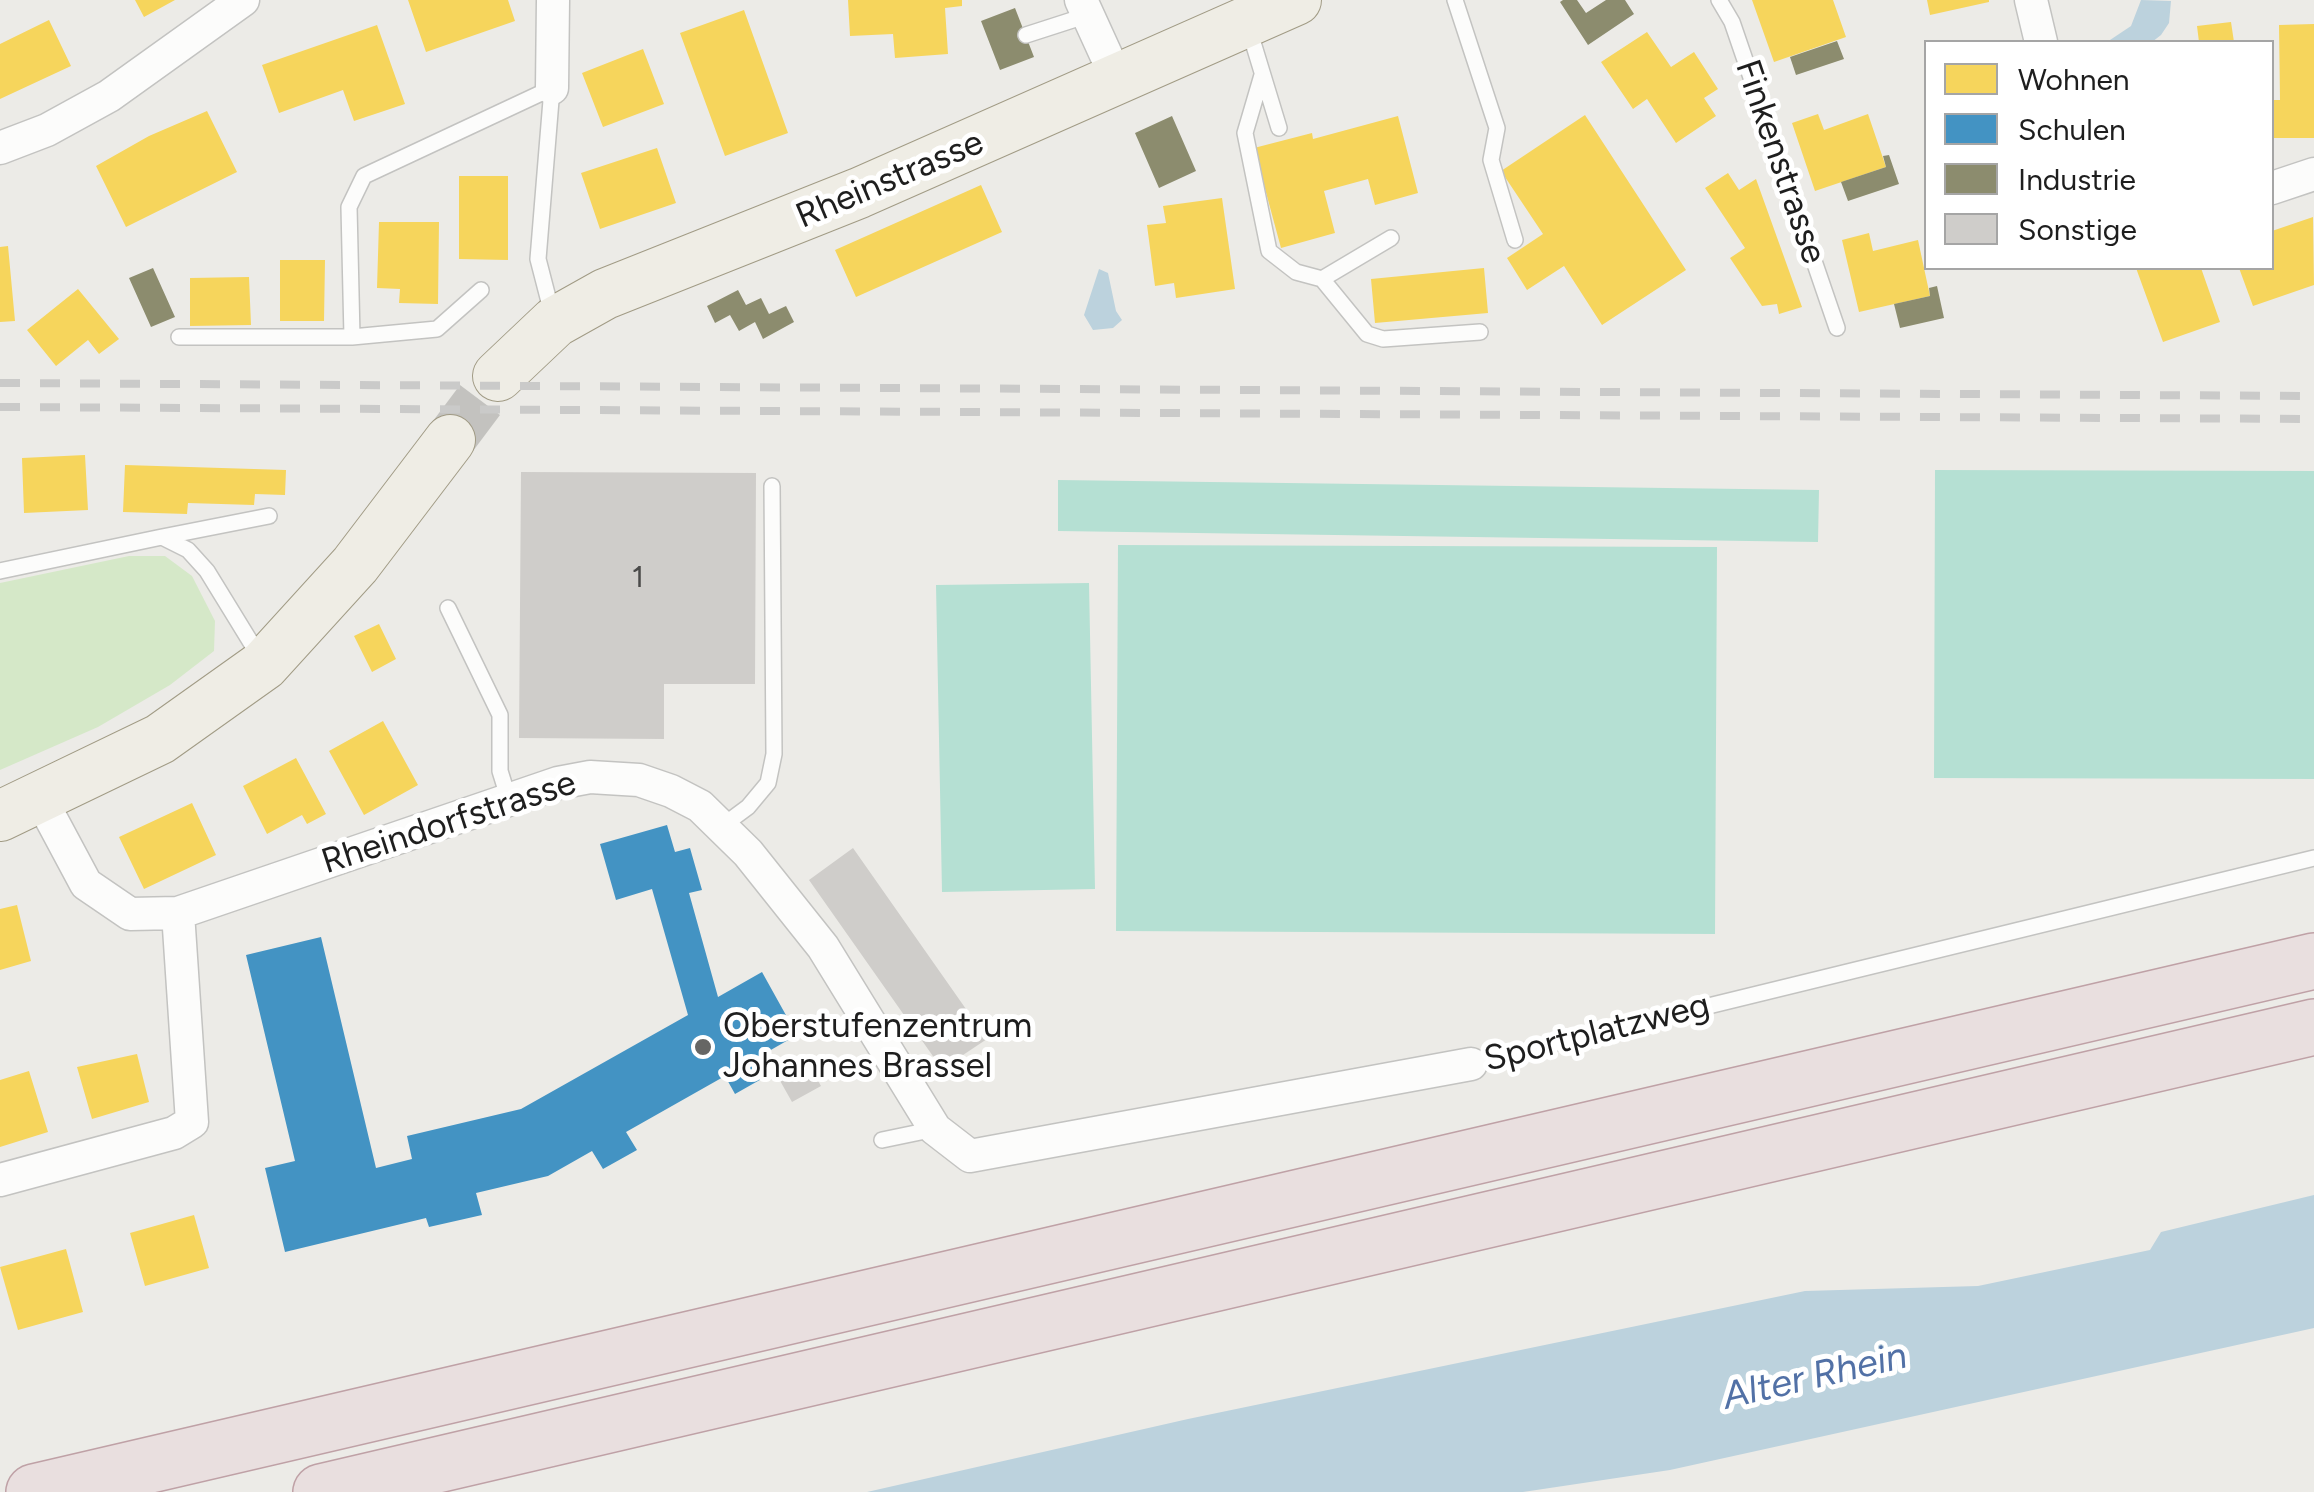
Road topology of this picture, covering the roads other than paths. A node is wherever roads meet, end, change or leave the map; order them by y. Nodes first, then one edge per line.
1 (243, 0) edge
2 (553, 0) edge
3 (1296, 0) edge
4 (1455, 0) edge
5 (1719, 0) edge
6 (2031, 0) edge
7 (1085, 8) edge
8 (1246, 22) junction
9 (1026, 35) dead end
10 (2041, 40) edge
11 (1262, 75) junction
12 (1118, 79) junction
13 (552, 88) junction
14 (1278, 128) dead end
15 (0, 148) edge
16 (2314, 174) edge
17 (2274, 187) edge
18 (1391, 238) dead end
19 (1515, 240) dead end
20 (1322, 280) junction
21 (481, 290) dead end
22 (555, 322) junction
23 (1836, 328) dead end
24 (1480, 332) dead end
25 (180, 337) dead end
26 (352, 337) junction
27 (498, 376) tunnel mouth
28 (450, 440) tunnel mouth
29 (772, 486) dead end
30 (270, 516) dead end
31 (162, 537) junction
32 (0, 571) edge
33 (448, 608) dead end
34 (264, 665) junction
35 (509, 800) junction
36 (20, 807) edge
37 (722, 827) junction
38 (2314, 858) edge
39 (178, 913) junction
40 (2314, 961) edge
41 (2314, 1027) edge
42 (1471, 1064) joint
43 (936, 1129) junction
44 (882, 1140) dead end
45 (0, 1180) edge
46 (34, 1492) edge
47 (322, 1492) edge

1 - 15 street
2 - 13 street
3 - 8 main road, Rheinstrasse
4 - 19 lane
5 - 23 lane, Finkenstrasse
6 - 10 street
7 - 9 lane
7 - 12 street
8 - 11 lane
8 - 12 main road, Rheinstrasse
11 - 14 lane
11 - 20 lane
12 - 22 main road, Rheinstrasse
13 - 22 lane
13 - 26 lane
16 - 17 street
18 - 20 lane
20 - 24 lane
21 - 26 lane
22 - 27 main road, Rheinstrasse
25 - 26 lane
28 - 34 main road
29 - 37 lane
30 - 31 lane
31 - 32 lane
31 - 34 lane
33 - 35 lane
34 - 36 main road
35 - 37 street, Rheindorfstrasse
35 - 39 street, Rheindorfstrasse
36 - 39 street, Rheindorfstrasse
37 - 43 street, Rheindorfstrasse
38 - 42 lane, Sportplatzweg
39 - 45 street
40 - 46 highway
41 - 47 highway
42 - 43 street, Sportplatzweg
43 - 44 lane

